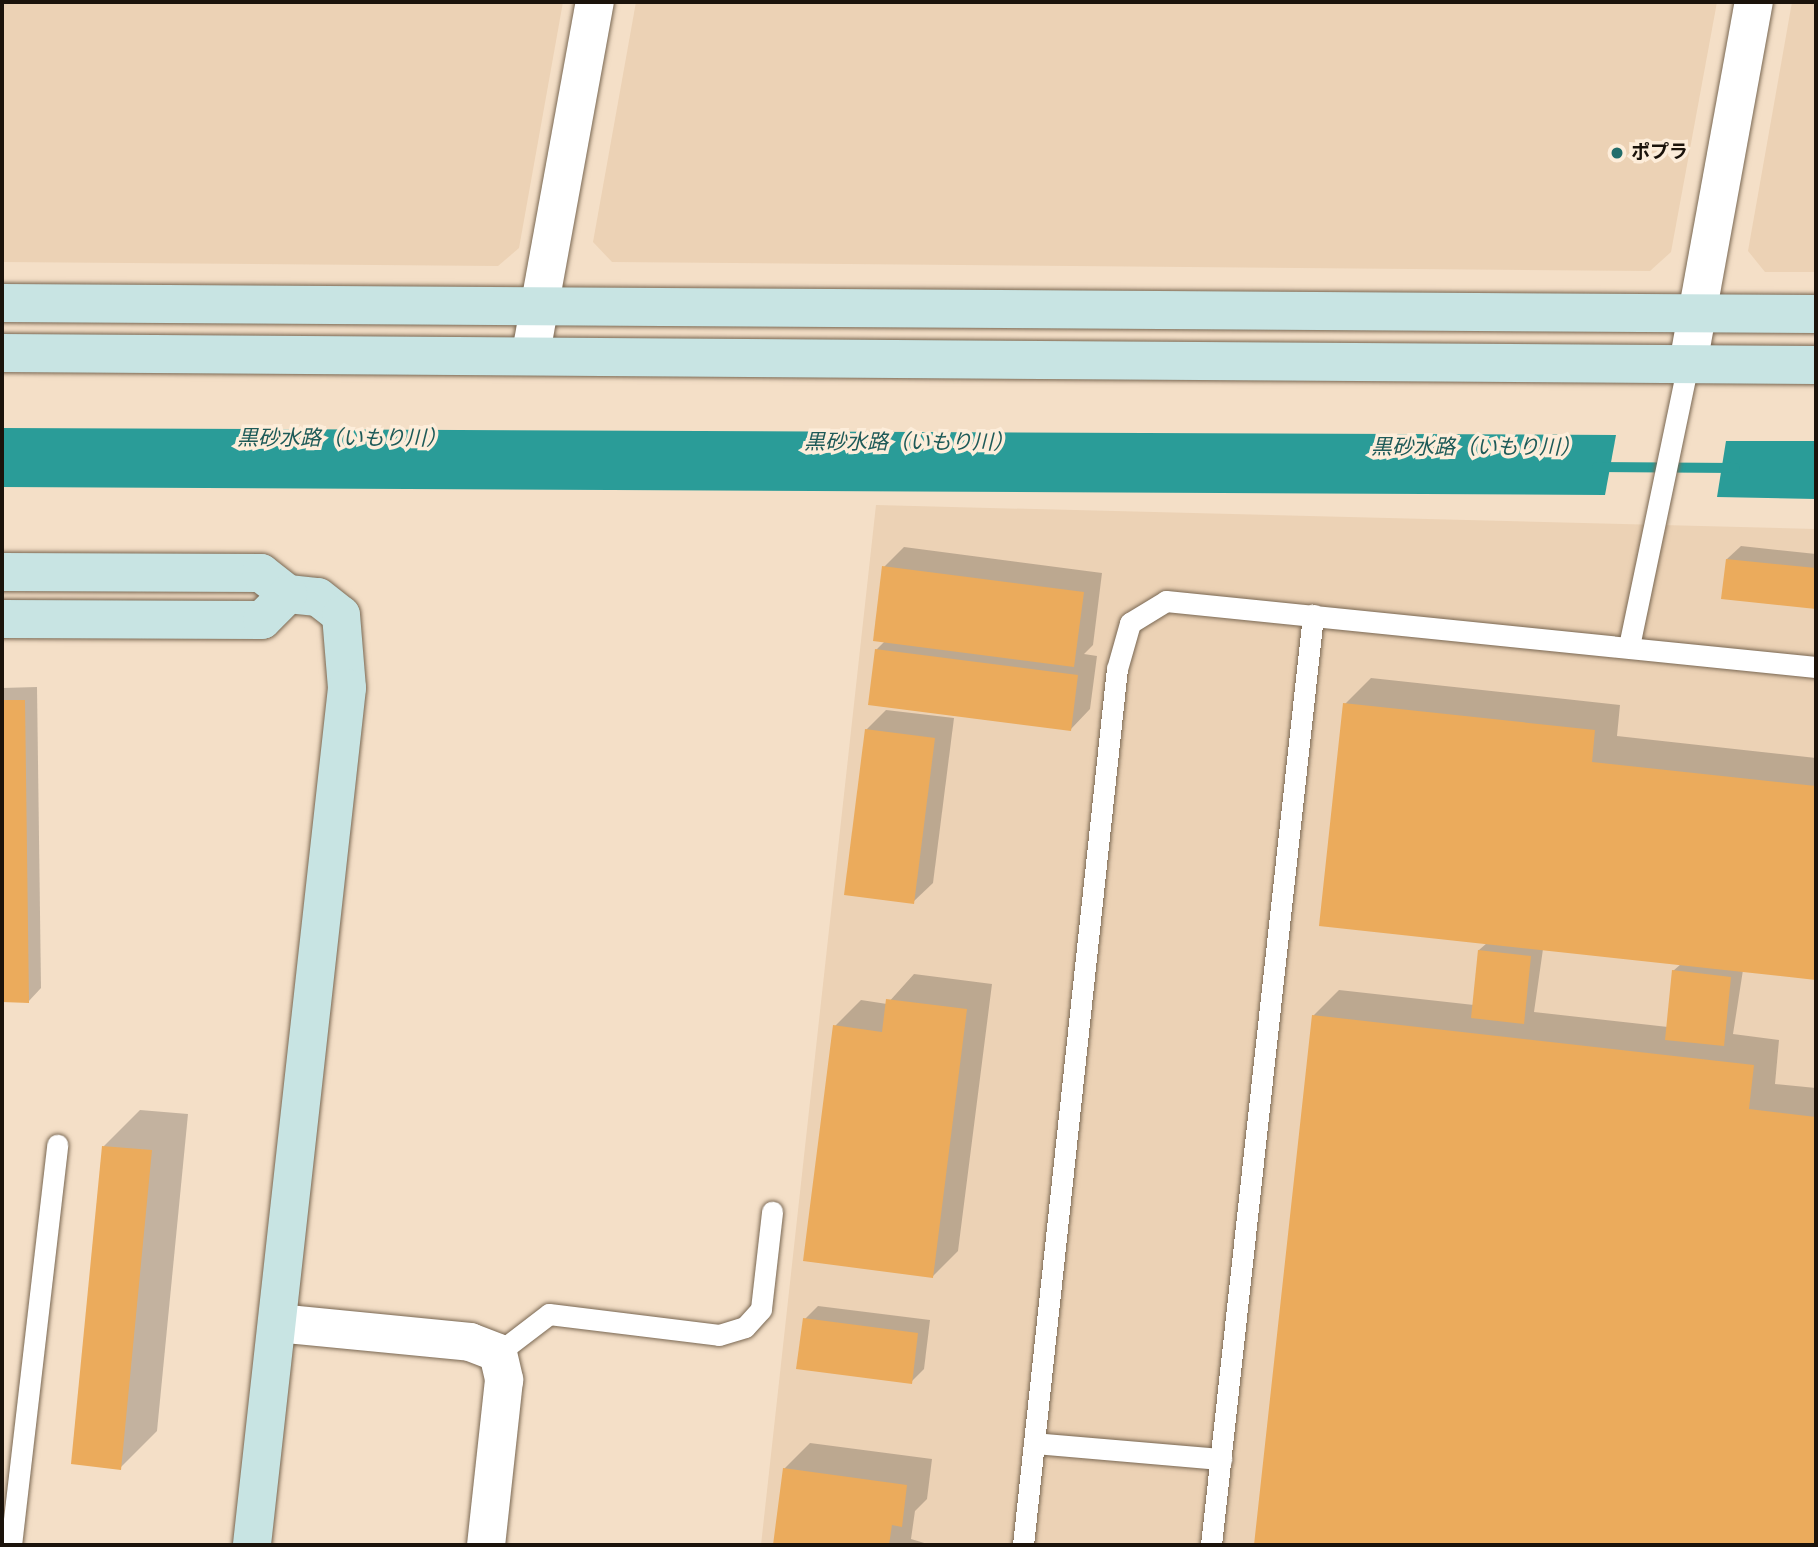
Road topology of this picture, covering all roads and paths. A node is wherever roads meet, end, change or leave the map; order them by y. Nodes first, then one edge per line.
1 (595, 2) edge
2 (1754, 2) edge
3 (2, 303) edge
4 (539, 307) junction
5 (1697, 313) junction
6 (1816, 314) edge
7 (2, 353) edge
8 (531, 353) junction
9 (1688, 364) junction
10 (1816, 365) edge
11 (2, 572) edge
12 (288, 594) junction
13 (1313, 615) junction
14 (2, 619) edge
15 (1629, 646) junction
16 (1816, 667) edge
17 (57, 1145) dead end
18 (772, 1212) dead end
19 (277, 1323) junction
20 (498, 1353) junction
21 (1034, 1443) junction
22 (1220, 1459) junction
23 (11, 1545) edge
24 (252, 1545) edge
25 (486, 1545) edge
26 (1023, 1545) edge
27 (1211, 1545) edge

1 - 4 street
2 - 5 street
3 - 4 street
4 - 5 street
4 - 8 street
5 - 6 street
5 - 9 street
7 - 8 street
8 - 9 street
9 - 10 street
9 - 15 lane
11 - 12 street
12 - 14 street
12 - 19 street
13 - 15 lane
13 - 21 lane
13 - 22 lane
15 - 16 lane
17 - 23 lane
18 - 20 lane
19 - 20 street
19 - 24 street
20 - 25 street
21 - 22 lane
21 - 26 lane
22 - 27 lane

